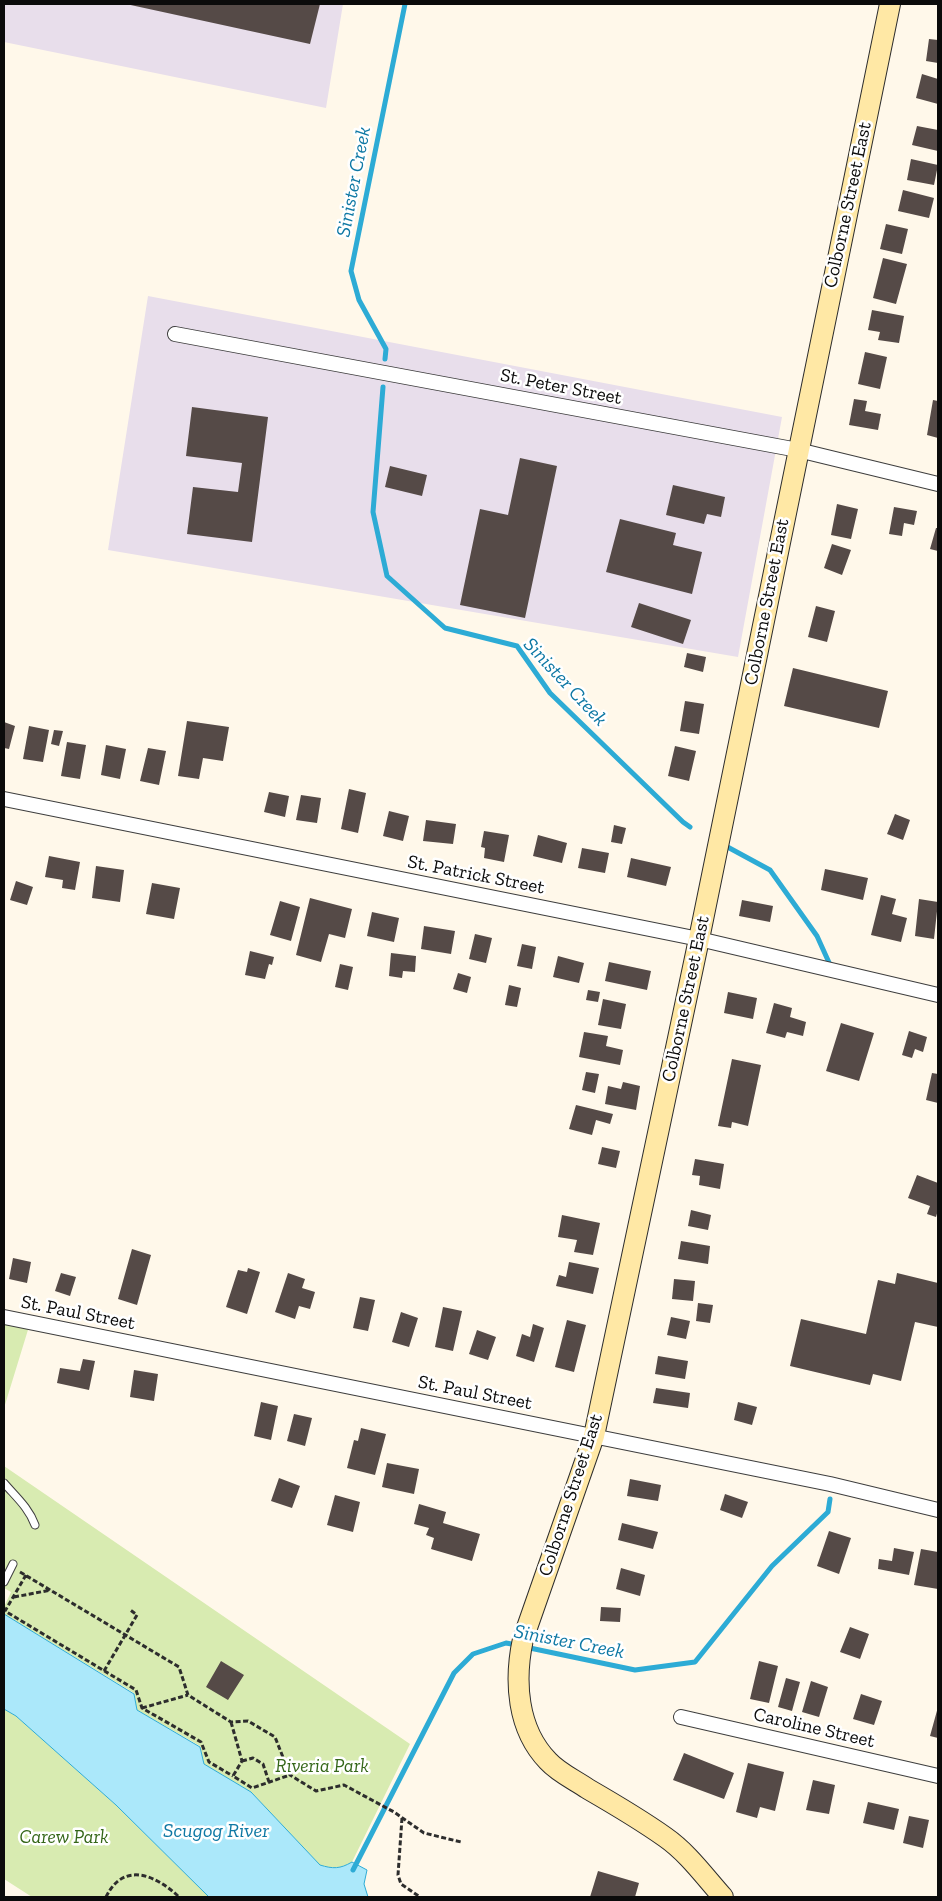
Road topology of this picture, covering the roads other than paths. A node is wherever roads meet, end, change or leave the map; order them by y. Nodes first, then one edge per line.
1 (890, 4) edge
2 (175, 334) dead end
3 (798, 450) junction
4 (938, 484) edge
5 (4, 799) edge
6 (699, 939) junction
7 (938, 995) edge
8 (4, 1317) edge
9 (594, 1436) junction
10 (4, 1483) edge
11 (938, 1510) edge
12 (35, 1525) dead end
13 (12, 1566) road end
14 (4, 1582) edge
15 (681, 1717) dead end
16 (938, 1776) edge
17 (723, 1897) edge

1 - 3 main road, Colborne Street East
2 - 3 street, St. Peter Street
3 - 4 street, St. Peter Street
3 - 6 main road, Colborne Street East
5 - 6 street, St. Patrick Street
6 - 7 street, St. Patrick Street
6 - 9 main road, Colborne Street East
8 - 9 street, St. Paul Street
9 - 11 street, St. Paul Street
9 - 17 main road, Colborne Street East
10 - 12 lane
13 - 14 lane
15 - 16 street, Caroline Street

